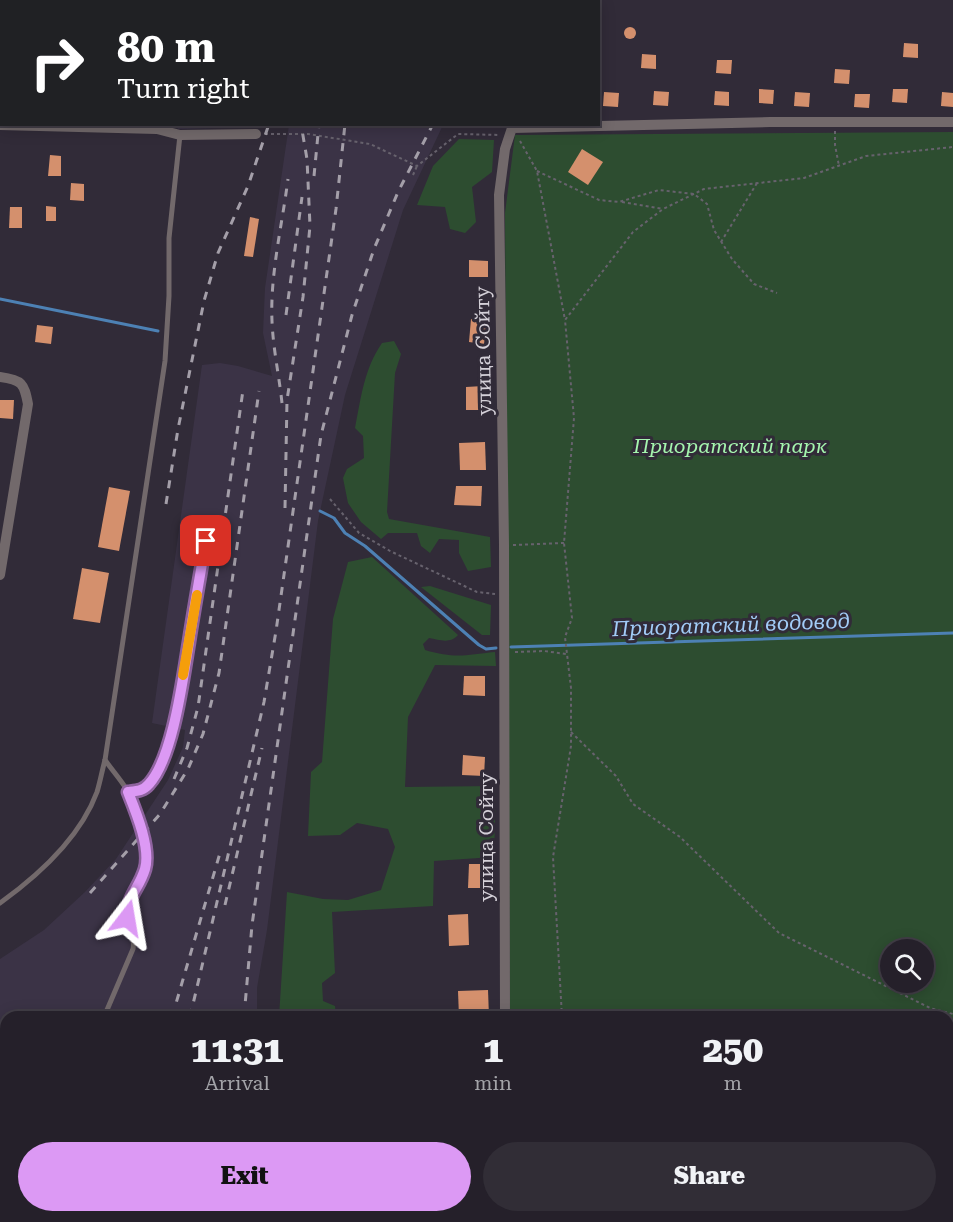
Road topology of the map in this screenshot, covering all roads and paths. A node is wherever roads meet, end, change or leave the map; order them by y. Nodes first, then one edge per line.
1 (835, 122) junction
2 (953, 122) edge
3 (131, 126) edge
4 (157, 127) edge
5 (511, 131) junction
6 (256, 134) joint
7 (180, 135) junction
8 (953, 147) edge
9 (417, 166) junction
10 (839, 166) junction
11 (537, 171) junction
12 (412, 175) dead end
13 (757, 183) junction
14 (694, 194) junction
15 (619, 202) junction
16 (663, 209) junction
17 (721, 242) junction
18 (777, 293) dead end
19 (566, 320) junction
20 (0, 377) edge
21 (330, 499) dead end
22 (206, 541) dead end
23 (564, 543) junction
24 (504, 545) junction
25 (0, 575) edge
26 (503, 594) junction
27 (503, 652) junction
28 (566, 654) junction
29 (571, 732) junction
30 (105, 760) junction
31 (128, 792) junction
32 (0, 903) edge
33 (562, 1009) joint
34 (107, 1011) edge
35 (505, 1011) edge
36 (555, 1011) edge
37 (942, 1011) edge

1 - 2 street
1 - 5 street
1 - 10 path
3 - 4 street
4 - 7 street
5 - 9 path
5 - 11 path
5 - 24 street, улица Сойту
6 - 7 street
6 - 9 path
7 - 30 lane
8 - 10 path
9 - 12 path
10 - 13 path
11 - 15 path
11 - 19 path
13 - 14 path
13 - 17 path
14 - 15 path
14 - 16 path
14 - 17 path
15 - 16 path
16 - 19 path
17 - 18 path
19 - 23 path
20 - 25 street
21 - 26 path
22 - 31 lane
23 - 24 path
23 - 28 path
24 - 26 street, улица Сойту
26 - 27 street, улица Сойту
27 - 28 path
27 - 35 street, улица Сойту
28 - 29 path
29 - 33 path
29 - 37 path
30 - 31 lane
30 - 32 lane
31 - 34 lane
33 - 36 path

